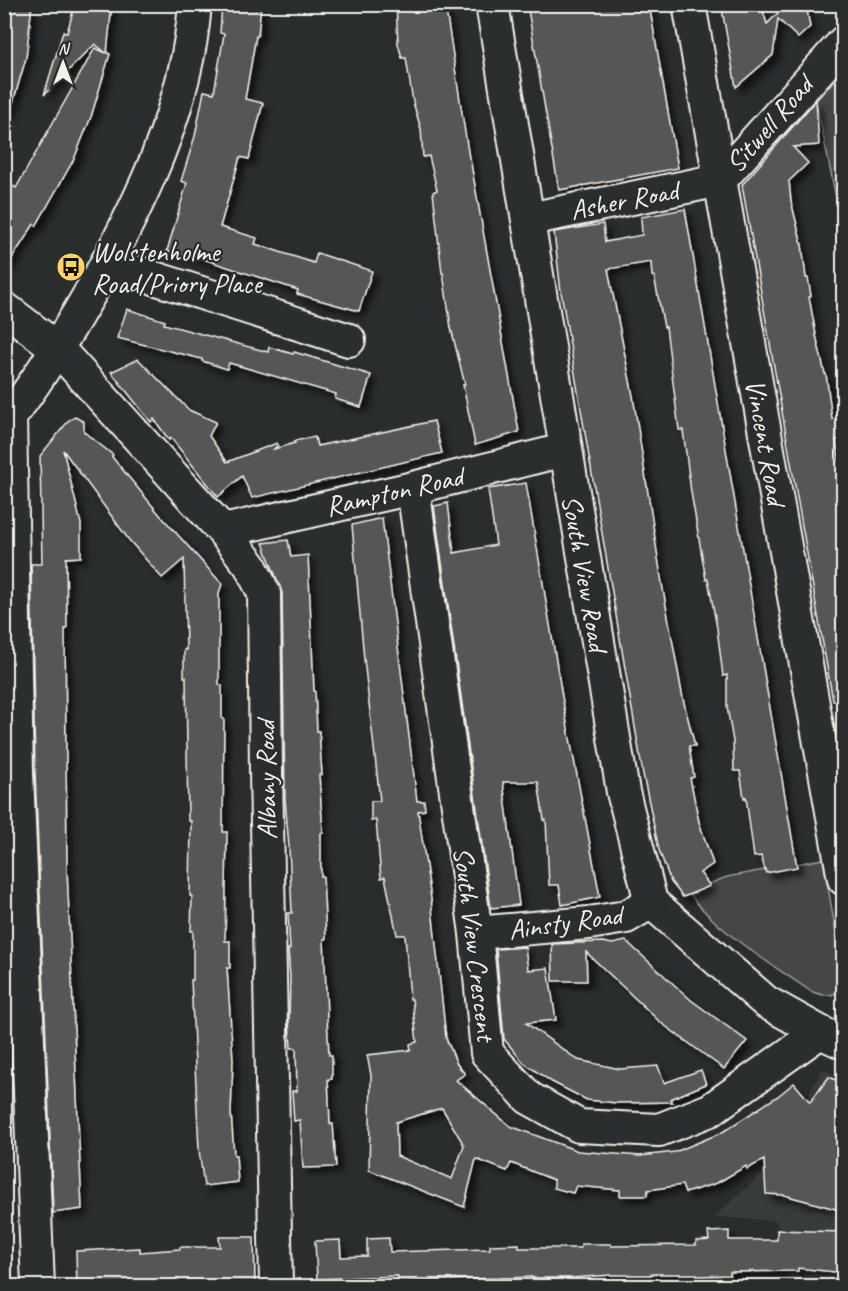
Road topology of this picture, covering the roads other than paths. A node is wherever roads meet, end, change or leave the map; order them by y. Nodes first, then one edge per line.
1 (195, 4) edge
2 (492, 4) edge
3 (689, 4) edge
4 (843, 42) edge
5 (720, 180) junction
6 (528, 219) junction
7 (107, 263) junction
8 (4, 308) edge
9 (349, 340) dead end
10 (58, 349) junction
11 (7, 422) edge
12 (564, 450) junction
13 (413, 488) junction
14 (223, 531) junction
15 (836, 794) edge
16 (843, 879) edge
17 (651, 902) junction
18 (476, 933) junction
19 (832, 1037) edge
20 (38, 1287) edge
21 (276, 1287) edge

1 - 7 street
2 - 6 street, South View Road
3 - 5 street, Vincent Road
4 - 5 street, Sitwell Road
5 - 6 street, Asher Road
5 - 15 street, Vincent Road
6 - 12 street, South View Road
7 - 9 street
7 - 10 street
8 - 10 street, Albany Road
10 - 11 street
10 - 14 street, Albany Road
11 - 20 street
12 - 13 street, Rampton Road
12 - 17 street, South View Road
13 - 14 street, Rampton Road
13 - 18 street, South View Crescent
14 - 21 street, Albany Road
15 - 16 street, Vincent Road
17 - 18 street, Ainsty Road
17 - 19 street
18 - 19 street, South View Crescent

